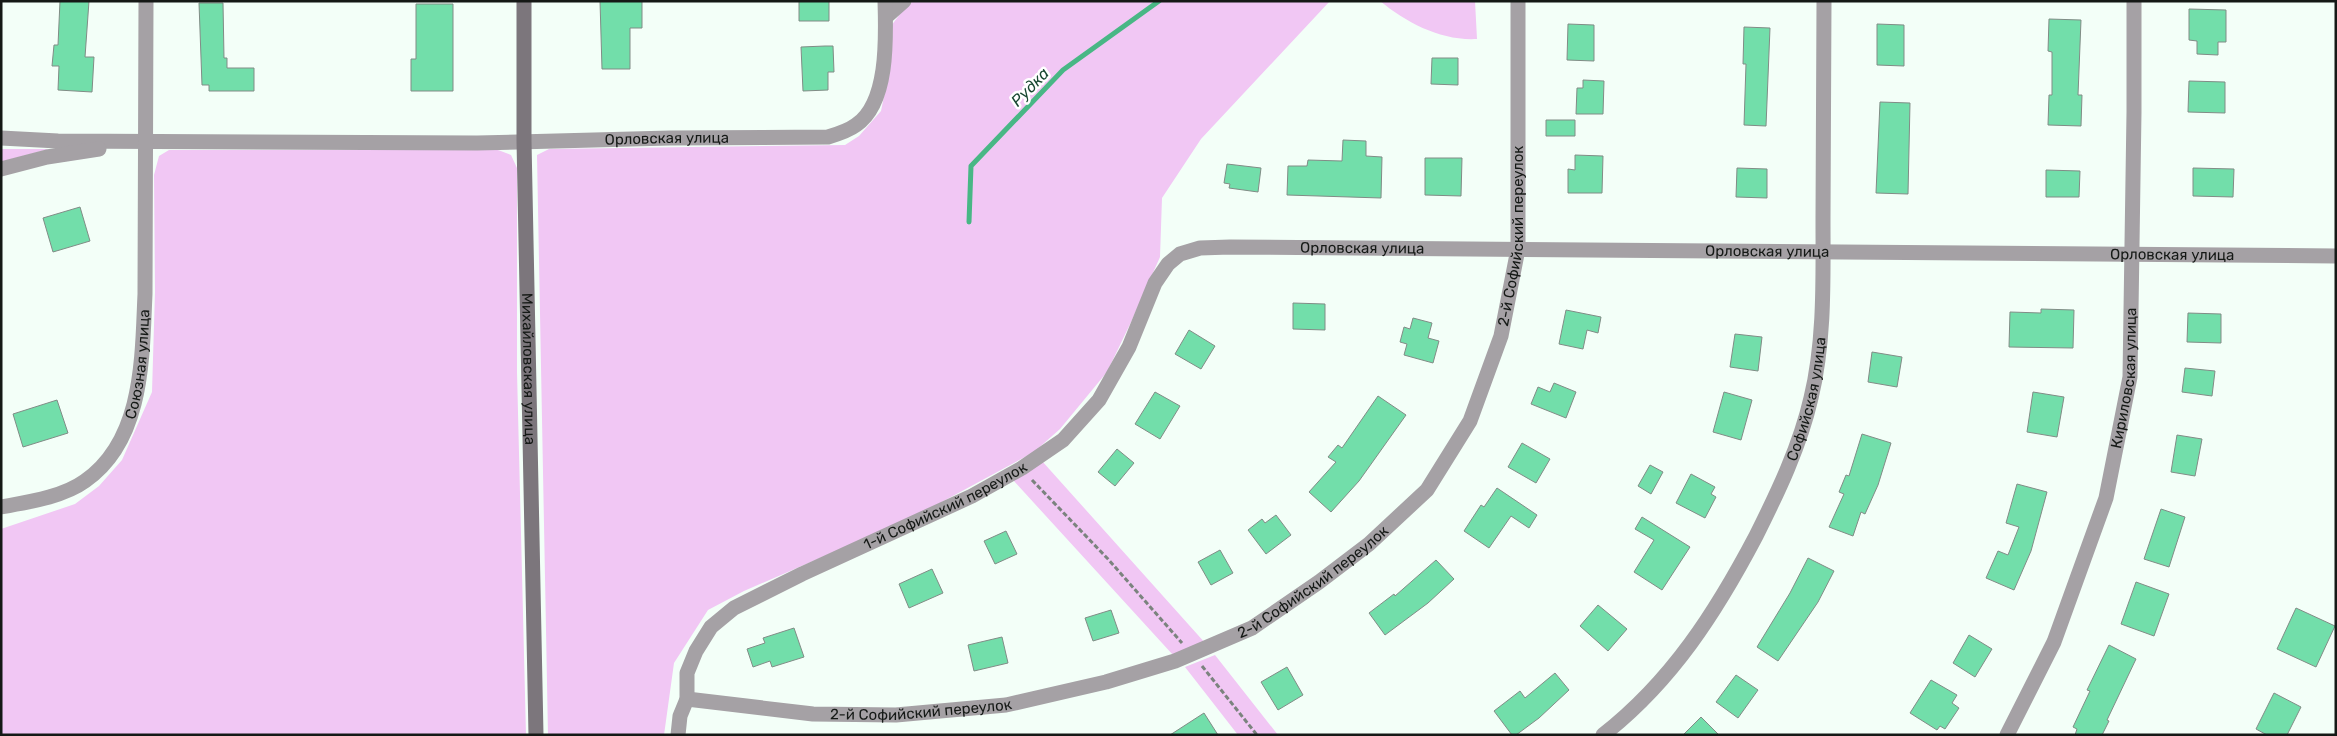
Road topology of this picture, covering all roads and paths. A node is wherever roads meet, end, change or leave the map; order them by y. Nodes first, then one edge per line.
1 (146, 1) edge
2 (524, 1) edge
3 (885, 1) edge
4 (904, 1) edge
5 (1518, 1) edge
6 (1824, 1) edge
7 (2134, 1) edge
8 (886, 17) junction
9 (1, 138) edge
10 (524, 141) junction
11 (145, 142) junction
12 (1, 169) edge
13 (1200, 248) joint
14 (1518, 249) junction
15 (1823, 252) junction
16 (2132, 253) junction
17 (2336, 256) edge
18 (1022, 468) junction
19 (1, 507) edge
20 (1192, 654) junction
21 (687, 699) junction
22 (536, 735) edge
23 (678, 735) edge
24 (1257, 735) edge
25 (1603, 735) edge
26 (2007, 735) edge

1 - 11 street, Союзная улица
2 - 10 street, Михайловская улица
3 - 8 street, Орловская улица
4 - 8 street
5 - 14 street, 2-й Софийский переулок
6 - 15 street, Софийская улица
7 - 16 street, Кириловская улица
8 - 10 street, Орловская улица
9 - 11 street
10 - 11 street, Орловская улица
10 - 22 street, Михайловская улица
11 - 12 street
11 - 19 street, Союзная улица
13 - 14 street, Орловская улица
13 - 18 street, 1-й Софийский переулок
14 - 15 street, Орловская улица
14 - 20 street, 2-й Софийский переулок
15 - 16 street, Орловская улица
15 - 25 street, Софийская улица
16 - 17 street, Орловская улица
16 - 26 street, Кириловская улица
18 - 20 path
18 - 21 street, 1-й Софийский переулок
20 - 21 street, 2-й Софийский переулок
20 - 24 path
21 - 23 street, 1-й Софийский переулок

